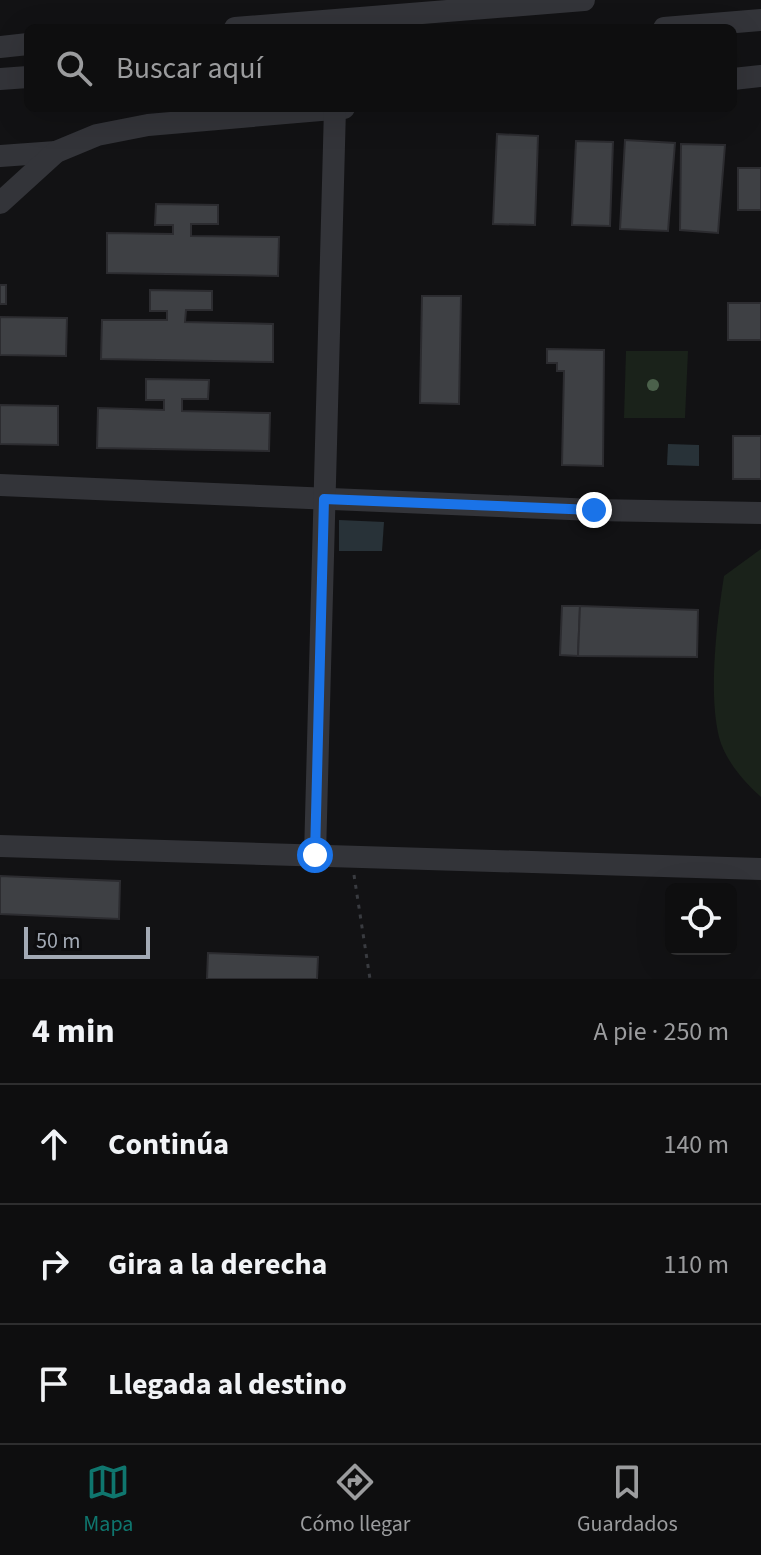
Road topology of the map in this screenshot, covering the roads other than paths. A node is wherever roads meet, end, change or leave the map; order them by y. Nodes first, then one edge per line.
1 (584, 0) edge
2 (761, 20) edge
3 (285, 24) edge
4 (712, 24) edge
5 (24, 44) edge
6 (0, 47) edge
7 (761, 76) edge
8 (24, 77) edge
9 (0, 79) edge
10 (737, 79) edge
11 (295, 112) edge
12 (335, 112) edge
13 (56, 152) junction
14 (0, 156) edge
15 (0, 203) edge
16 (0, 485) edge
17 (324, 499) junction
18 (761, 513) edge
19 (0, 846) edge
20 (315, 855) junction
21 (761, 869) edge

1 - 3 lane
2 - 4 lane
5 - 6 lane
7 - 10 lane
8 - 9 lane
11 - 13 lane
12 - 17 lane
13 - 14 lane
13 - 15 lane
16 - 17 lane
17 - 18 lane
17 - 20 lane
19 - 20 lane
20 - 21 lane

